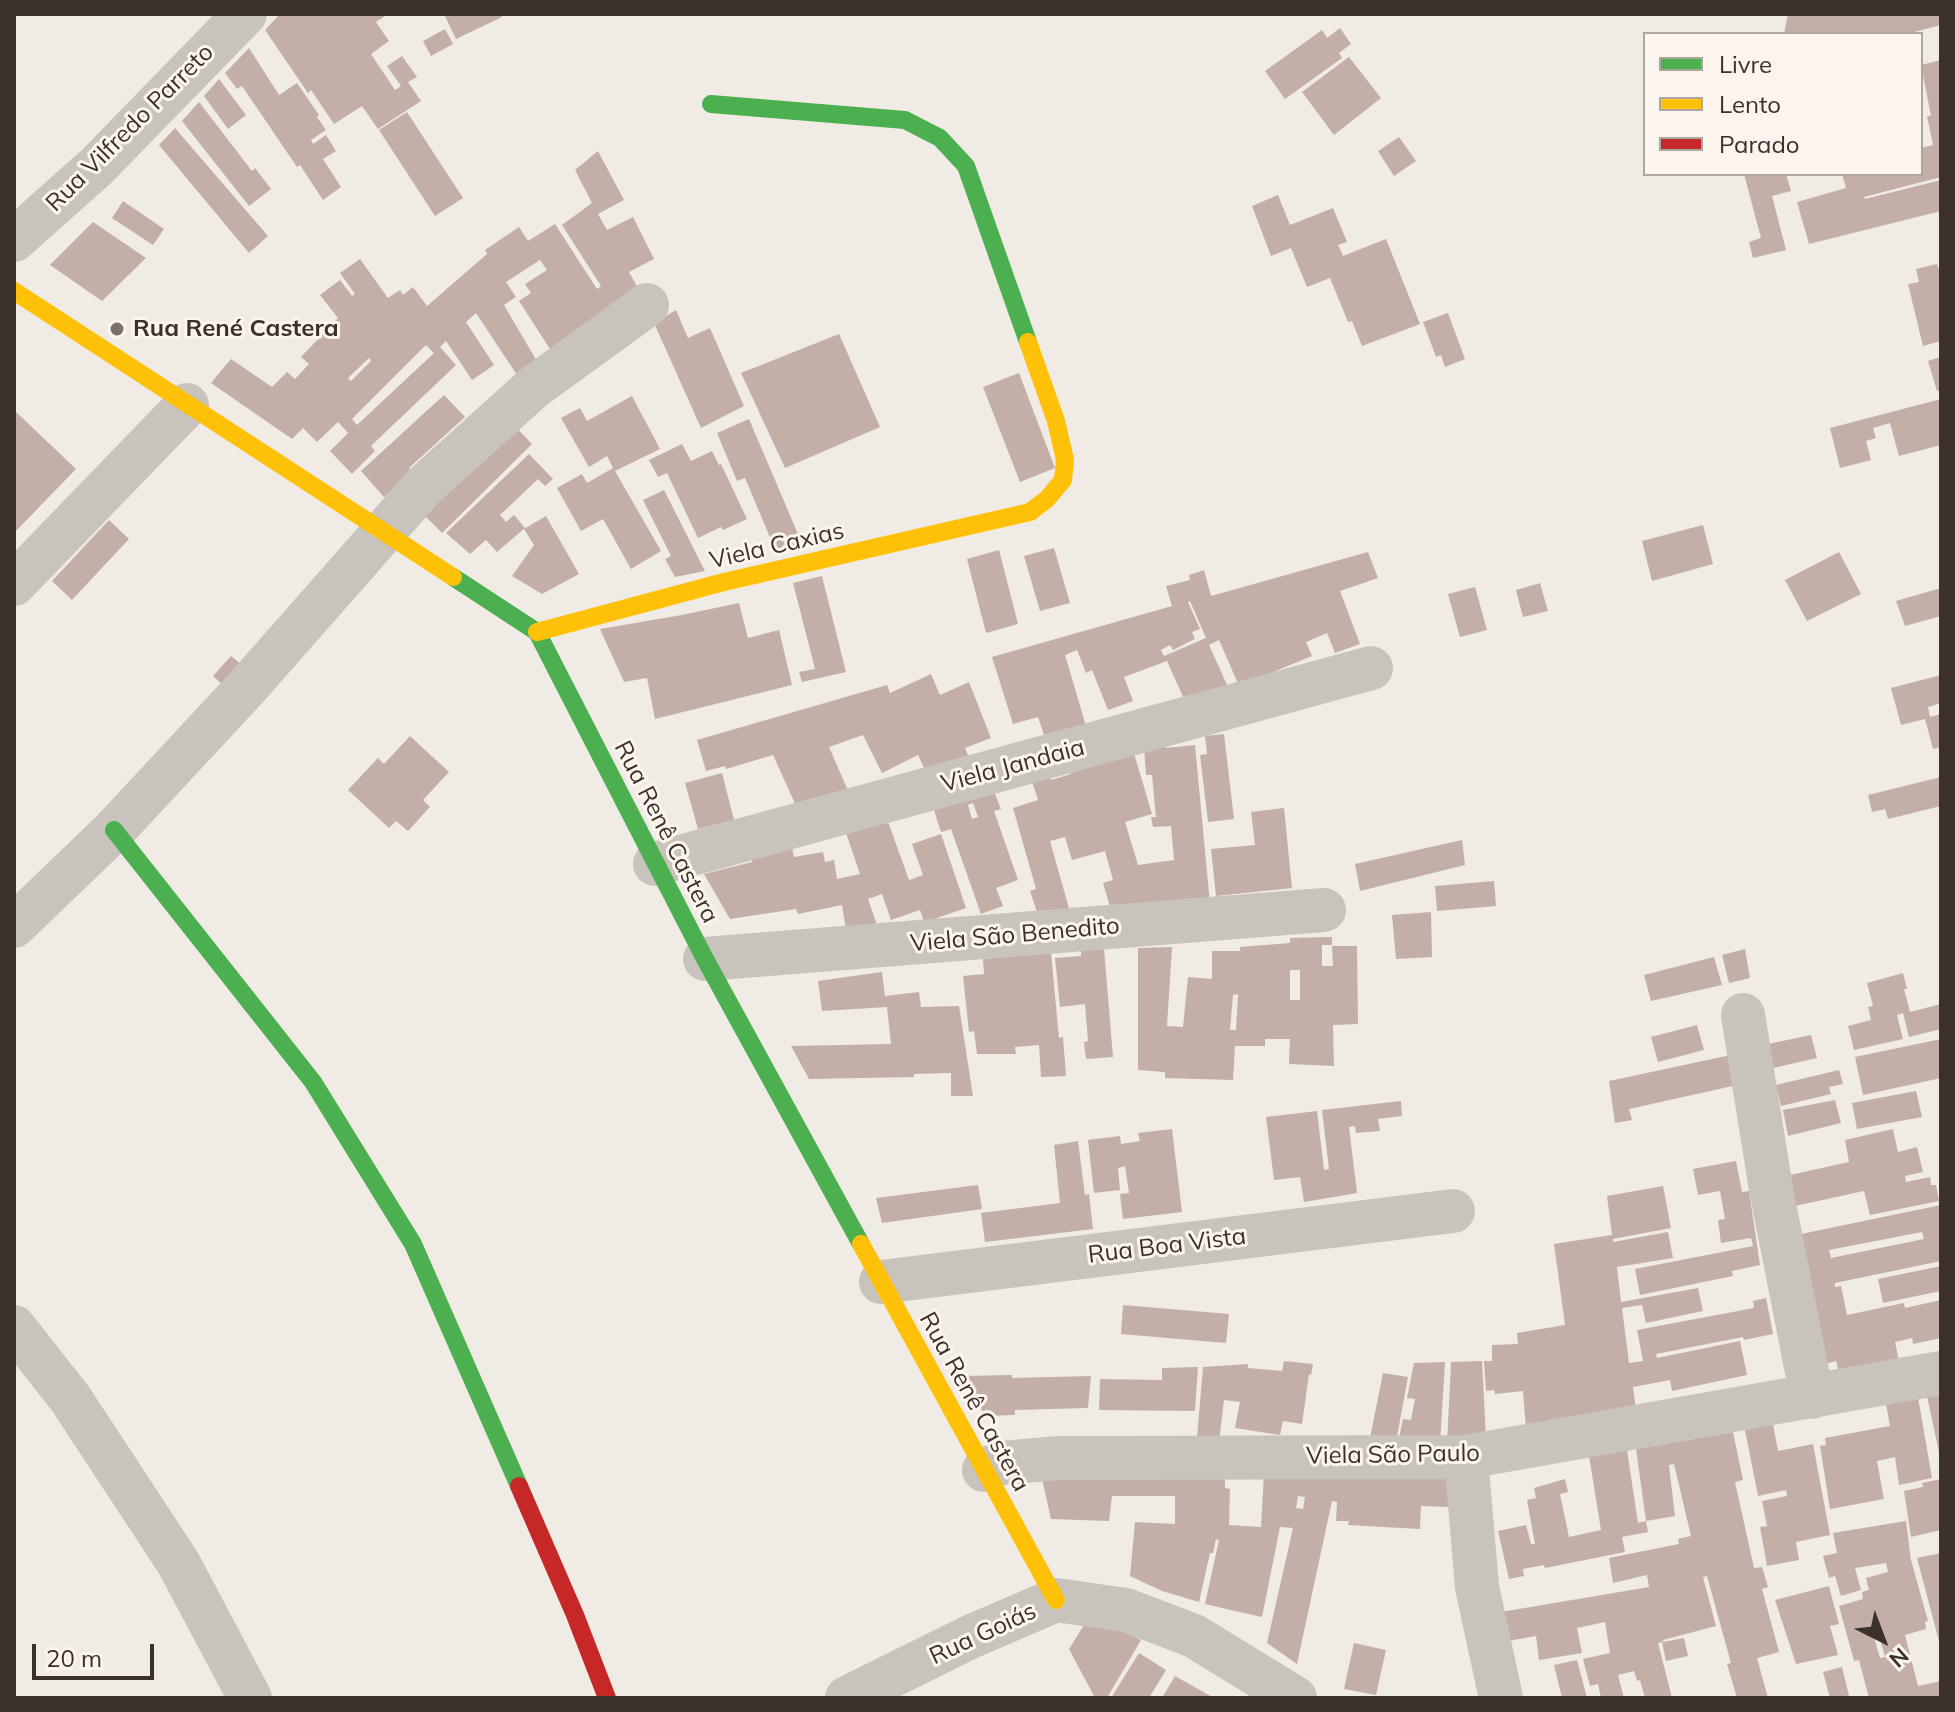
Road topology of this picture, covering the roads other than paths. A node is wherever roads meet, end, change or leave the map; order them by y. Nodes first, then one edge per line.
1 (210, 14) edge
2 (245, 14) edge
3 (192, 66) junction
4 (711, 104) dead end
5 (14, 240) edge
6 (14, 291) edge
7 (647, 305) dead end
8 (187, 405) junction
9 (382, 531) junction
10 (14, 584) edge
11 (537, 632) junction
12 (1371, 668) dead end
13 (114, 830) junction
14 (655, 864) junction
15 (1324, 910) dead end
16 (14, 926) edge
17 (705, 959) junction
18 (1743, 1015) dead end
19 (1453, 1211) dead end
20 (881, 1282) junction
21 (14, 1327) edge
22 (1941, 1373) edge
23 (1812, 1397) junction
24 (1466, 1457) junction
25 (984, 1470) junction
26 (1056, 1600) junction
27 (250, 1698) edge
28 (607, 1698) edge
29 (847, 1698) edge
30 (1295, 1698) edge
31 (1501, 1698) edge

1 - 3 street
2 - 3 street, Rua Vilfredo Parreto
3 - 5 street, Rua Vilfredo Parreto
4 - 11 street, Viela Caxias
6 - 8 street, Rua Renê Castera
7 - 9 street
8 - 9 street, Rua Renê Castera
8 - 10 street
9 - 11 street, Rua Renê Castera
9 - 13 street
11 - 14 street, Rua Renê Castera
12 - 14 street, Viela Jandaia
13 - 16 street
13 - 28 street
14 - 17 street, Rua Renê Castera
15 - 17 street, Viela São Benedito
17 - 20 street, Rua Renê Castera
18 - 23 street
19 - 20 street, Rua Boa Vista
20 - 25 street, Rua Renê Castera
21 - 27 street
22 - 23 street, Viela São Paulo
23 - 24 street, Viela São Paulo
24 - 25 street, Viela São Paulo
24 - 31 street
25 - 26 street, Rua Renê Castera
26 - 29 street, Rua Goiás
26 - 30 street, Rua Goiás

